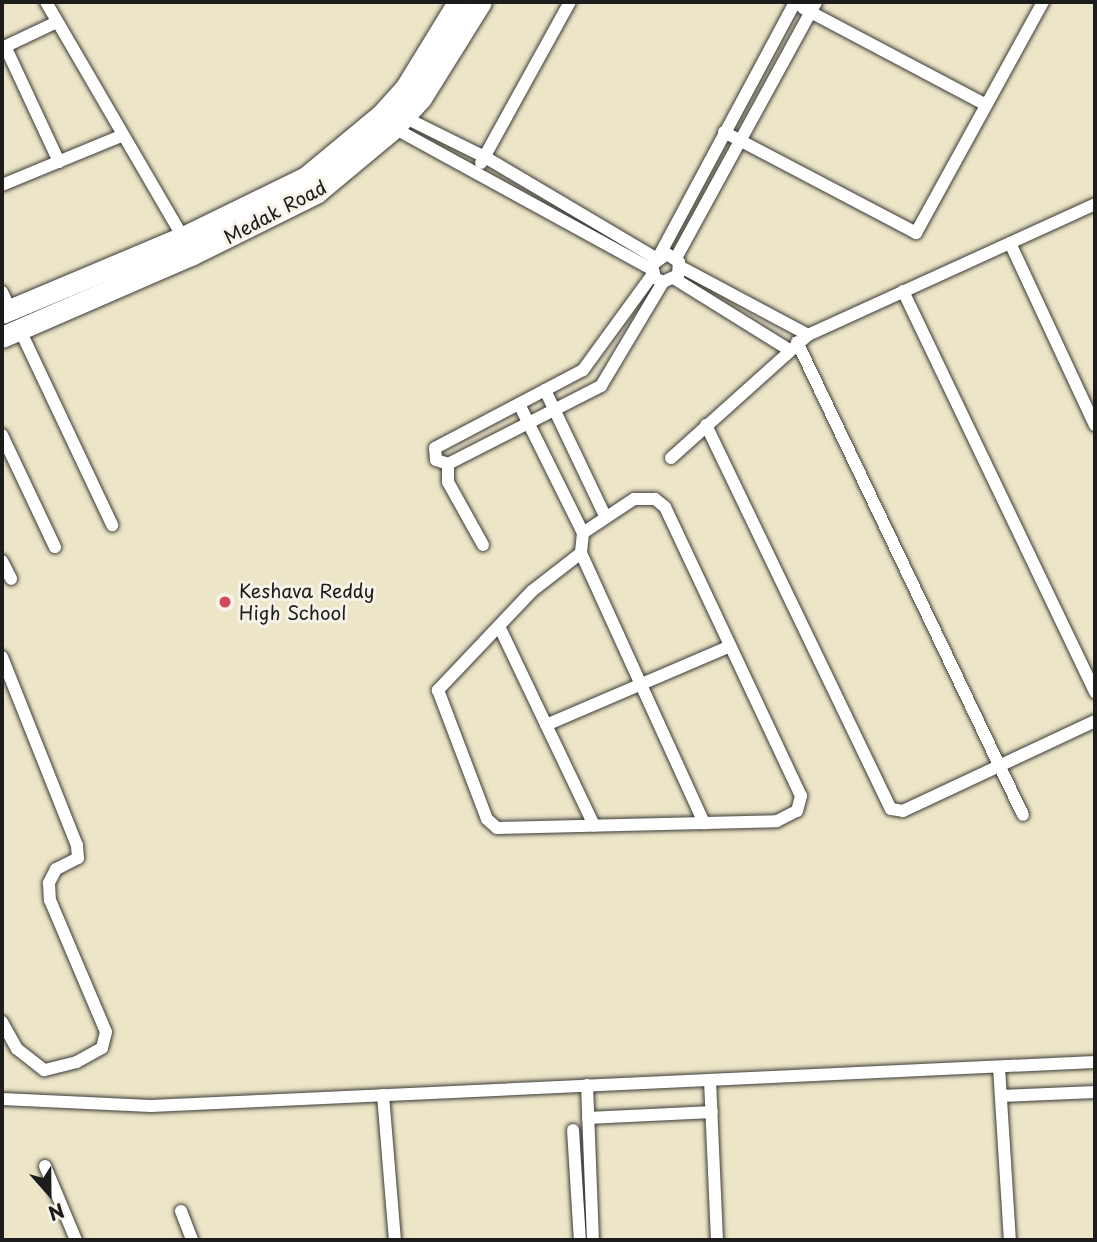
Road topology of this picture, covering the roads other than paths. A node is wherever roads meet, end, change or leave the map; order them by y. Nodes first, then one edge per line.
1 (46, 2) edge
2 (458, 2) edge
3 (481, 2) edge
4 (570, 2) edge
5 (793, 2) edge
6 (1042, 2) edge
7 (813, 7) edge
8 (57, 22) junction
9 (4, 47) edge
10 (986, 105) junction
11 (399, 123) junction
12 (724, 132) junction
13 (121, 136) junction
14 (741, 140) junction
15 (485, 157) junction
16 (59, 162) junction
17 (476, 173) junction
18 (2, 185) edge
19 (1095, 204) edge
20 (184, 237) junction
21 (1010, 243) junction
22 (678, 262) junction
23 (660, 270) junction
24 (903, 291) junction
25 (4, 305) edge
26 (11, 333) edge
27 (797, 342) junction
28 (545, 390) junction
29 (519, 404) junction
30 (555, 410) junction
31 (530, 422) junction
32 (706, 425) junction
33 (1095, 425) edge
34 (2, 435) edge
35 (670, 458) dead end
36 (448, 464) junction
37 (605, 516) junction
38 (112, 525) dead end
39 (583, 533) junction
40 (483, 545) dead end
41 (55, 547) dead end
42 (581, 553) junction
43 (2, 561) edge
44 (11, 579) dead end
45 (499, 626) junction
46 (730, 646) junction
47 (2, 657) edge
48 (641, 685) junction
49 (8, 689) edge
50 (1095, 692) edge
51 (1095, 721) edge
52 (546, 725) junction
53 (1000, 765) junction
54 (1023, 815) dead end
55 (704, 823) junction
56 (594, 825) junction
57 (2, 1022) edge
58 (1095, 1062) edge
59 (999, 1067) junction
60 (710, 1080) junction
61 (587, 1085) junction
62 (1095, 1092) edge
63 (383, 1095) junction
64 (1001, 1096) junction
65 (2, 1099) edge
66 (712, 1112) junction
67 (588, 1118) junction
68 (573, 1130) dead end
69 (46, 1166) dead end
70 (181, 1211) dead end
71 (76, 1240) edge
72 (192, 1240) edge
73 (395, 1240) edge
74 (580, 1240) edge
75 (593, 1240) edge
76 (718, 1240) edge
77 (1010, 1240) edge

1 - 8 street
2 - 20 main road, Medak Road
3 - 11 main road, Medak Road
4 - 15 street
5 - 7 street
5 - 12 street
6 - 10 street
7 - 10 street
7 - 14 street
8 - 9 street
8 - 13 street
9 - 16 street
10 - 14 street
11 - 15 street
11 - 17 street
11 - 26 main road, Medak Road
12 - 14 street
12 - 23 street
13 - 16 street
13 - 20 street
14 - 22 street
15 - 17 street
15 - 23 street
16 - 18 street
17 - 23 street
19 - 21 street
20 - 25 main road, Medak Road
21 - 24 street
21 - 33 street
22 - 23 street
22 - 23 street
22 - 27 street
23 - 27 street
23 - 28 street
23 - 30 street
24 - 27 street
24 - 50 street
26 - 38 street
27 - 32 street
27 - 53 street
28 - 29 street
28 - 30 street
29 - 31 street
29 - 36 street
30 - 31 street
30 - 37 street
31 - 36 street
31 - 39 street
32 - 35 street
32 - 53 street
34 - 41 street
36 - 40 street
37 - 39 street
37 - 46 street
39 - 42 street
42 - 45 street
42 - 48 street
43 - 44 street
45 - 52 street
45 - 56 street
46 - 48 street
46 - 55 street
47 - 49 street
48 - 52 street
48 - 55 street
49 - 57 street
51 - 53 street
52 - 56 street
53 - 54 street
55 - 56 street
58 - 59 street
59 - 60 street
59 - 64 street
60 - 61 street
60 - 66 street
61 - 63 street
61 - 67 street
62 - 64 street
63 - 65 street
63 - 73 street
64 - 77 street
66 - 67 street
66 - 76 street
67 - 75 street
68 - 74 street
69 - 71 street
70 - 72 street

